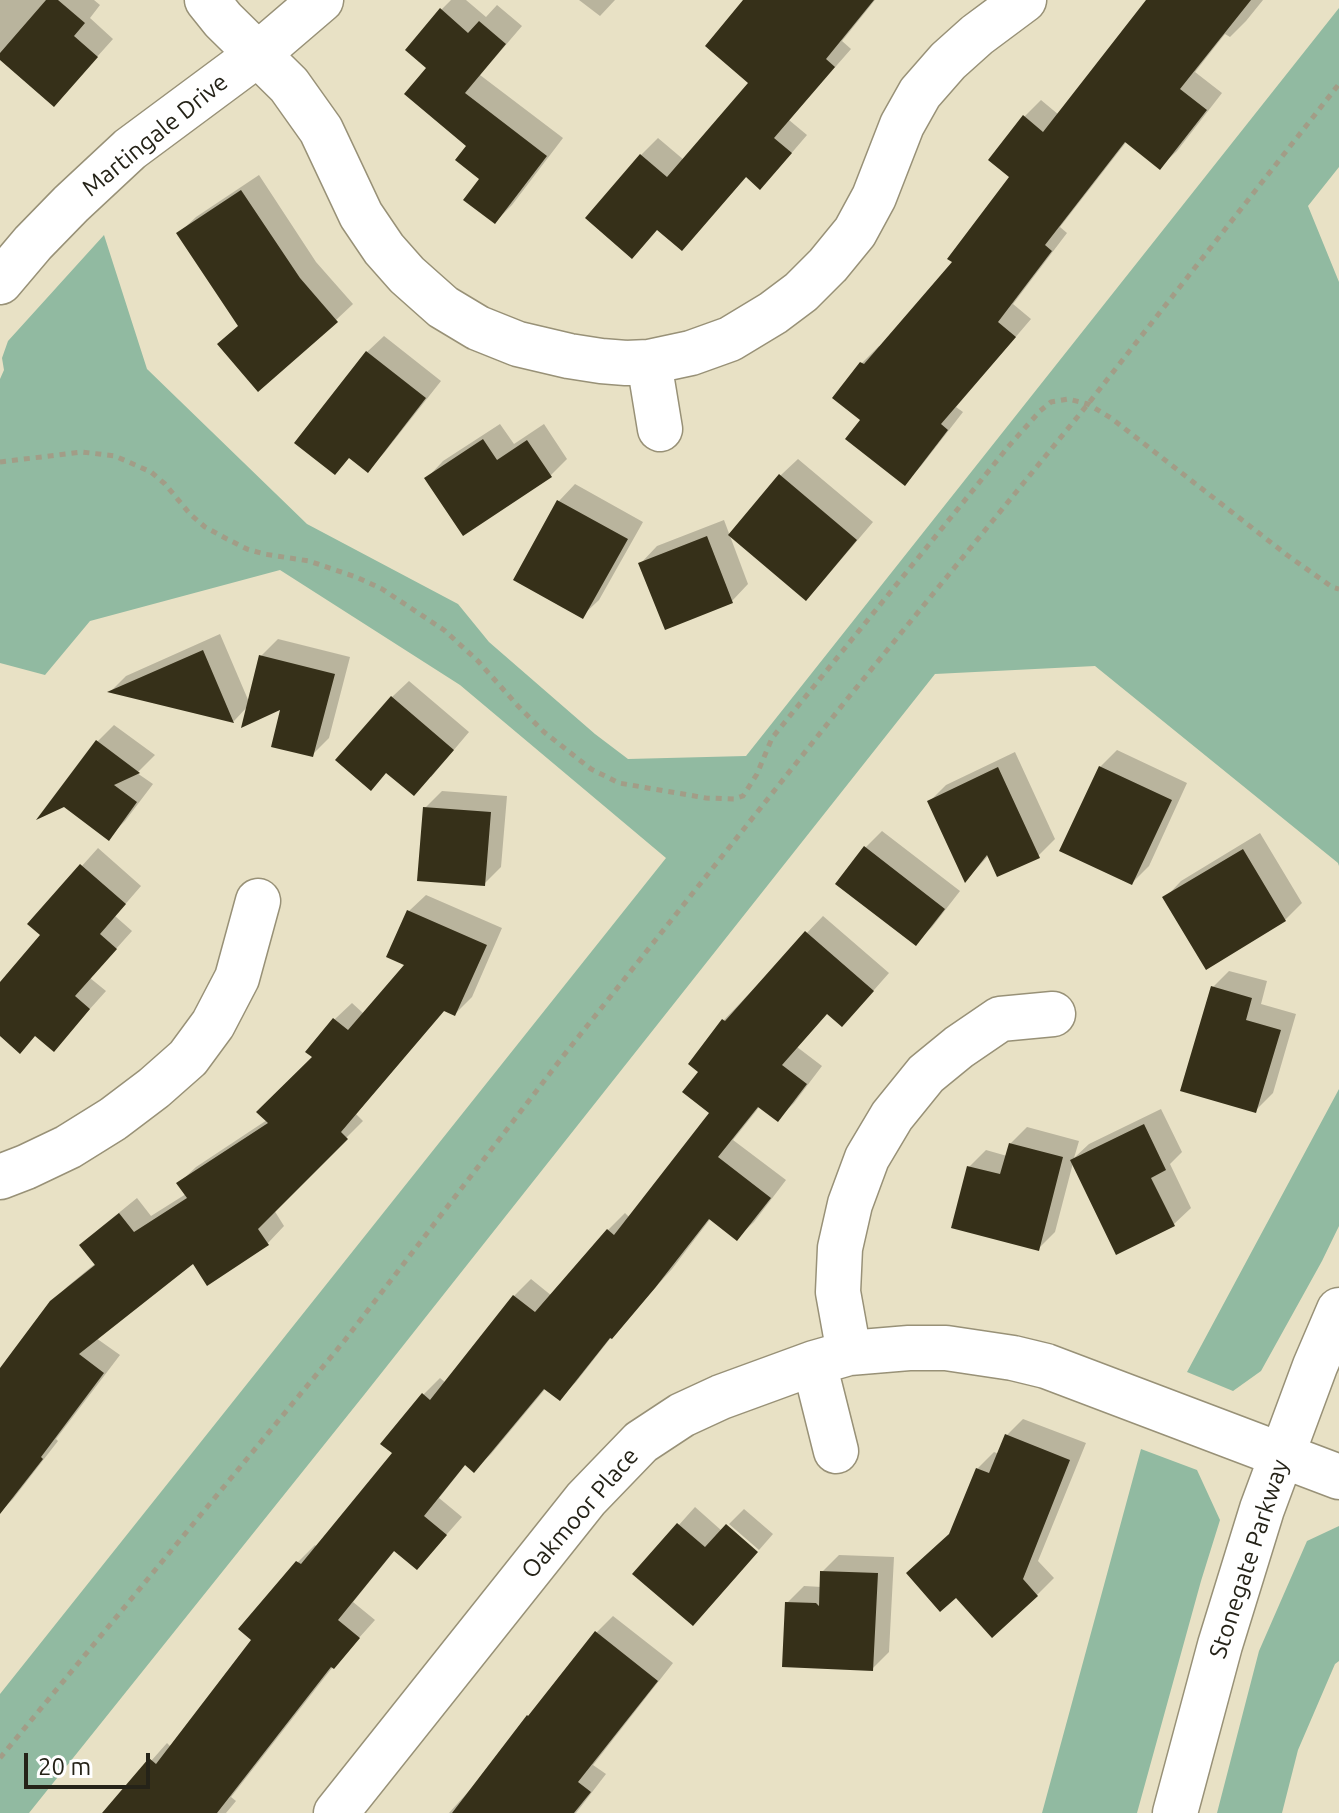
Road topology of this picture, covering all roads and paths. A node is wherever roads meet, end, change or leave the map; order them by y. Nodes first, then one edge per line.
1 (207, 0) edge
2 (321, 0) edge
3 (1024, 0) edge
4 (258, 54) junction
5 (1339, 84) edge
6 (0, 282) edge
7 (649, 362) junction
8 (1088, 404) junction
9 (660, 429) dead end
10 (0, 462) edge
11 (1339, 589) edge
12 (258, 901) dead end
13 (1053, 1014) dead end
14 (0, 1177) edge
15 (1339, 1310) edge
16 (832, 1358) junction
17 (836, 1451) dead end
18 (1281, 1455) junction
19 (1339, 1477) edge
20 (0, 1758) edge
21 (336, 1813) edge
22 (1175, 1813) edge

1 - 4 street
2 - 4 street, Martingale Drive
3 - 7 street
4 - 6 street, Martingale Drive
4 - 7 street
5 - 8 path
7 - 9 street
8 - 10 path
8 - 11 path
8 - 20 path
12 - 14 street
13 - 16 street
15 - 18 street, Stonegate Parkway
16 - 17 street
16 - 18 street, Oakmoor Place
16 - 21 street, Oakmoor Place
18 - 19 street, Oakmoor Place
18 - 22 street, Stonegate Parkway

